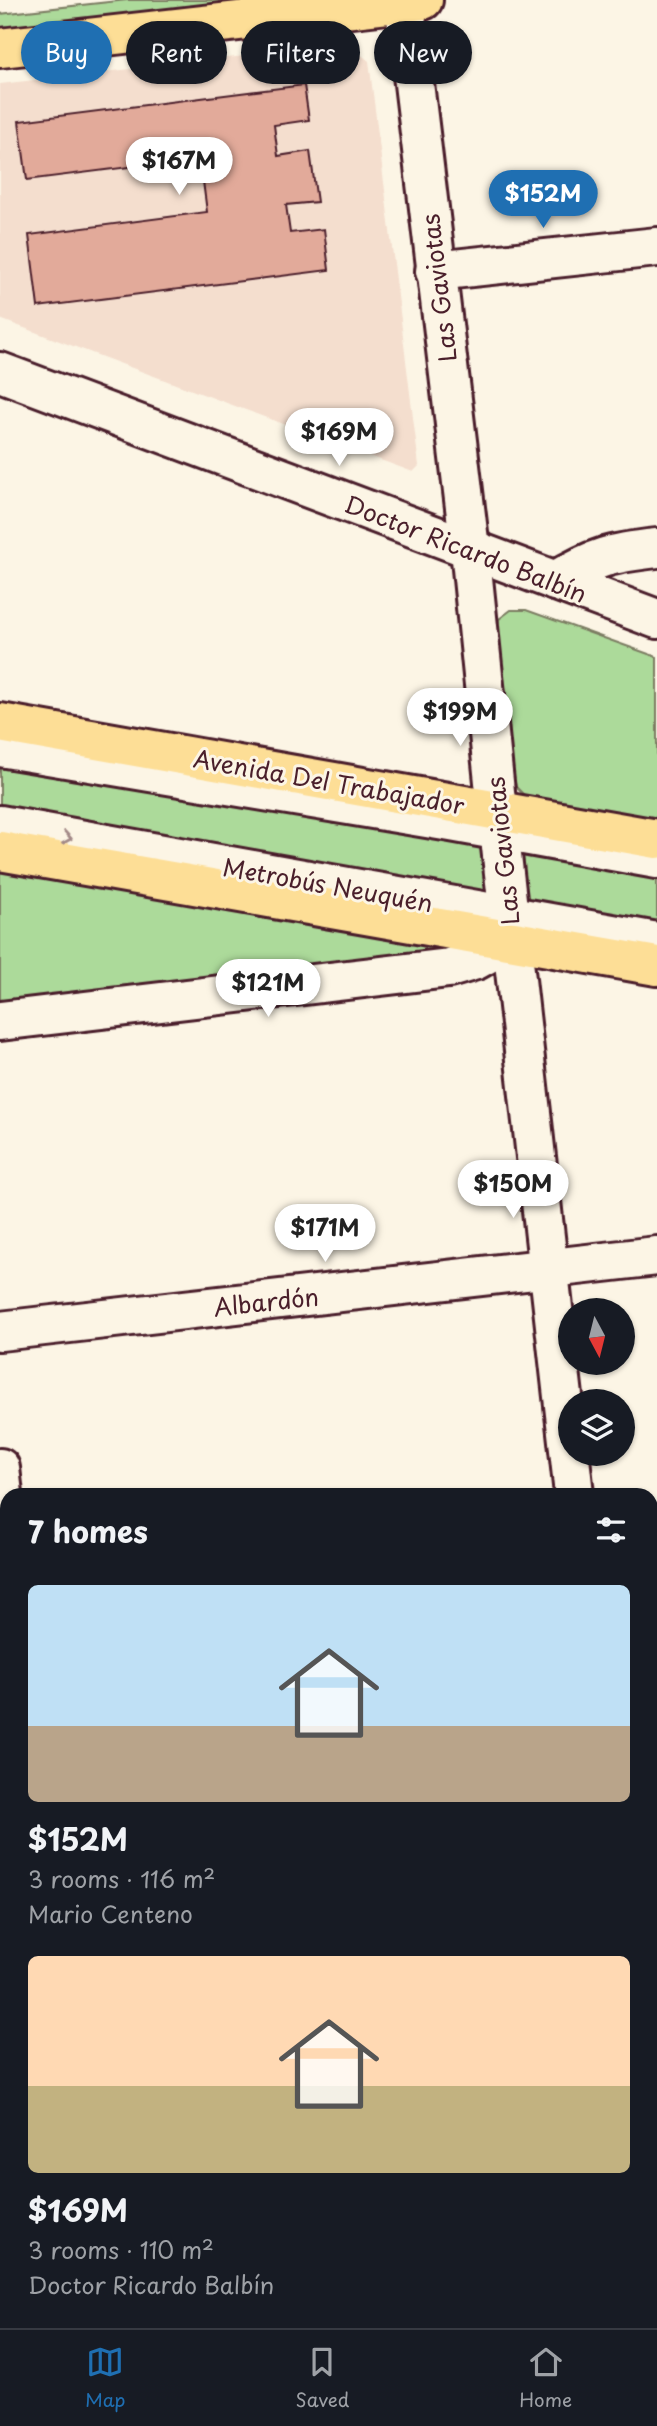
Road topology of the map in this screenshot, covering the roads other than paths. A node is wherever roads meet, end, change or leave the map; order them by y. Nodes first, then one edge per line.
1 (411, 1) edge
2 (0, 48) edge
3 (657, 247) edge
4 (435, 271) junction
5 (0, 372) edge
6 (657, 548) edge
7 (470, 549) junction
8 (555, 581) junction
9 (657, 620) edge
10 (0, 723) edge
11 (0, 747) edge
12 (498, 821) junction
13 (0, 825) edge
14 (657, 839) edge
15 (0, 851) edge
16 (657, 859) edge
17 (510, 928) junction
18 (657, 942) edge
19 (657, 966) edge
20 (0, 1021) edge
21 (657, 1256) edge
22 (548, 1269) junction
23 (0, 1331) edge
24 (0, 1468) edge
25 (2, 1488) edge
26 (573, 1488) edge

1 - 2 main road
1 - 4 street, Las Gaviotas
3 - 4 street
4 - 7 street, Las Gaviotas
5 - 7 street, Doctor Ricardo Balbín
6 - 8 street
7 - 8 street, Doctor Ricardo Balbín
7 - 12 street, Las Gaviotas
8 - 9 street, Doctor Ricardo Balbín
10 - 12 main road, Avenida Del Trabajador
11 - 12 street
12 - 14 main road, Avenida Del Trabajador
12 - 16 street
12 - 17 street, Las Gaviotas
13 -> 17 street, Metrobús Neuquén
15 - 17 main road
17 - 18 street, Metrobús Neuquén
17 - 19 main road
17 - 20 street
17 - 22 street, Las Gaviotas
21 - 22 street, Albardón
22 - 23 street, Albardón
22 - 26 street, Las Gaviotas
24 - 25 street

